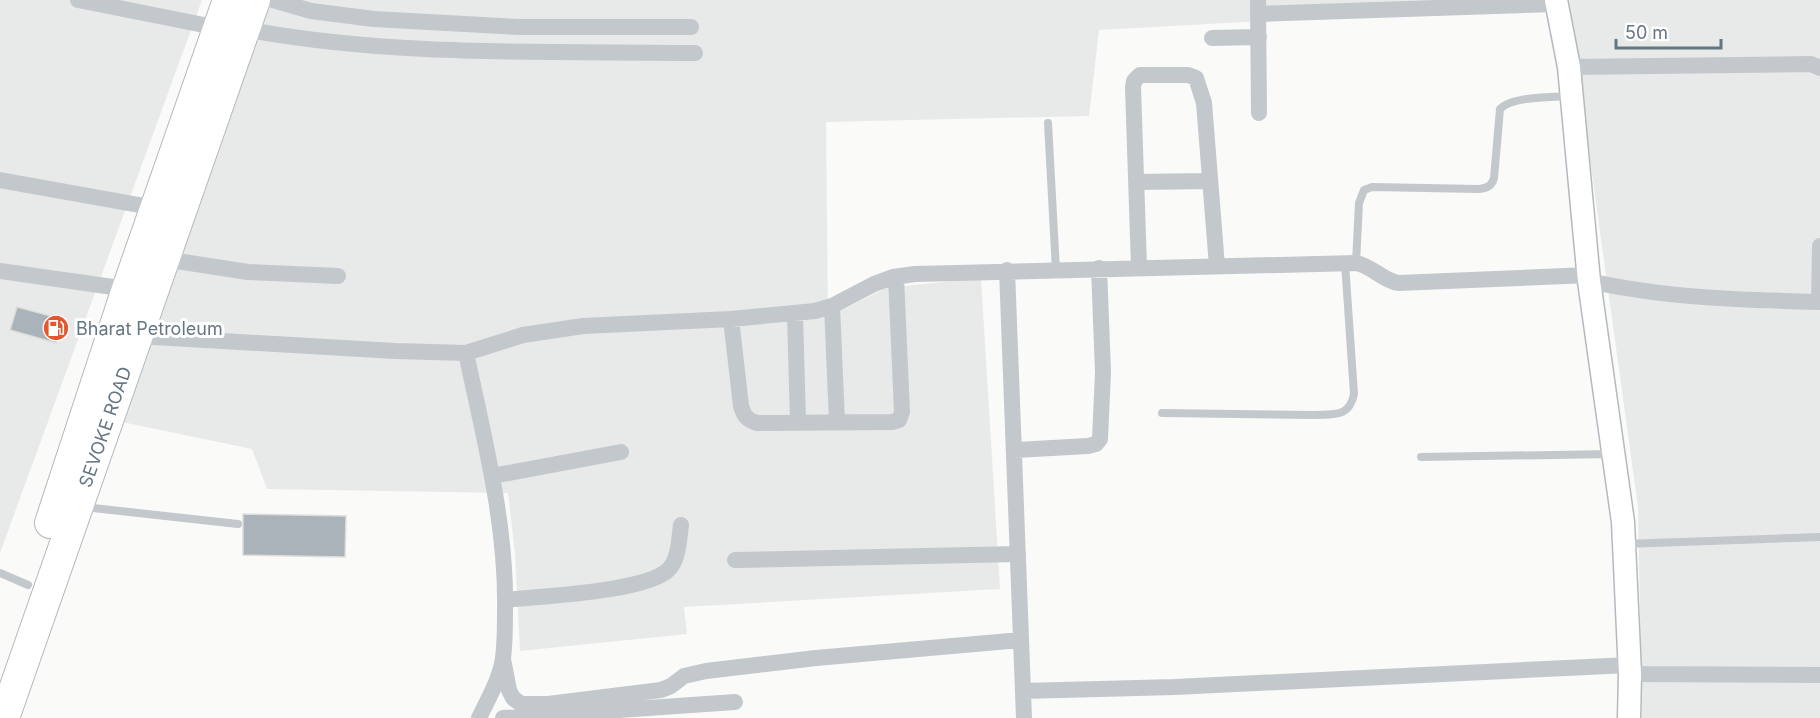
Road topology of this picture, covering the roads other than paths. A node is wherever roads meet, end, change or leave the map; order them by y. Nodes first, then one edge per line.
1 (78, 0) edge
2 (228, 0) edge
3 (255, 0) edge
4 (273, 0) edge
5 (1556, 2) edge
6 (1258, 7) edge
7 (691, 27) dead end
8 (232, 29) junction
9 (1259, 37) junction
10 (1212, 38) dead end
11 (695, 52) dead end
12 (1569, 67) junction
13 (1820, 68) edge
14 (1572, 96) junction
15 (1259, 113) dead end
16 (1048, 123) dead end
17 (0, 180) edge
18 (1210, 181) junction
19 (1136, 182) junction
20 (156, 208) junction
21 (1820, 246) edge
22 (164, 259) junction
23 (1351, 262) junction
24 (1217, 266) junction
25 (1139, 267) junction
26 (1099, 268) junction
27 (1007, 270) junction
28 (1056, 270) junction
29 (0, 271) edge
30 (338, 276) dead end
31 (896, 277) junction
32 (1589, 278) junction
33 (127, 289) junction
34 (1819, 302) edge
35 (832, 306) junction
36 (795, 314) junction
37 (731, 319) junction
38 (137, 336) junction
39 (466, 353) junction
40 (1162, 413) dead end
41 (798, 422) junction
42 (837, 422) junction
43 (1014, 450) junction
44 (621, 452) dead end
45 (1613, 454) junction
46 (1421, 457) dead end
47 (492, 476) junction
48 (78, 506) junction
49 (238, 524) dead end
50 (681, 525) dead end
51 (1820, 537) edge
52 (1624, 544) junction
53 (1018, 554) junction
54 (735, 560) dead end
55 (0, 573) edge
56 (28, 585) junction
57 (506, 600) junction
58 (1021, 640) junction
59 (503, 659) junction
60 (0, 668) edge
61 (1629, 670) junction
62 (1820, 675) edge
63 (1023, 691) junction
64 (735, 702) dead end
65 (4, 718) edge
66 (480, 718) edge
67 (502, 718) edge
68 (1024, 718) edge
69 (1629, 718) edge

1 - 8 street
2 - 8 highway, SEVOKE ROAD
3 - 8 highway, SEVOKE ROAD
4 - 7 street
5 - 6 street
5 - 12 street
6 - 9 street
8 - 11 street
8 - 20 highway, SEVOKE ROAD
8 - 22 highway, SEVOKE ROAD
9 - 10 street
9 - 15 street
12 - 13 street
12 - 14 street
14 - 23 lane
14 - 32 street
16 - 28 lane
17 - 20 street
18 - 19 street
18 - 19 street
18 - 24 street
19 - 25 street
20 - 33 highway, SEVOKE ROAD
21 - 34 street
22 - 30 street
22 - 38 highway, SEVOKE ROAD
23 - 24 street
23 - 32 street
23 - 40 lane
24 - 25 street
25 - 26 street
26 - 28 street
26 - 43 street
27 - 28 street
27 - 31 street
27 - 43 street
29 - 33 street
31 - 35 street
31 - 42 street
32 - 34 street
32 - 45 street
33 - 56 highway, SEVOKE ROAD
35 - 36 street
35 - 42 street
36 - 37 street
36 - 41 street
37 - 39 street
37 - 41 street
38 - 39 street
38 - 48 highway, SEVOKE ROAD
39 - 47 street
41 - 42 street
43 - 53 street
44 - 47 street
45 - 46 lane
45 - 52 street
47 - 57 street
48 - 49 lane
48 - 65 highway, SEVOKE ROAD
50 - 57 street
51 - 52 lane
52 - 61 street
53 - 54 street
53 - 58 street
55 - 56 lane
56 - 60 highway, SEVOKE ROAD
57 - 59 street
58 - 59 street
58 - 63 street
59 - 66 street
61 - 62 street
61 - 63 street
61 - 69 street
63 - 68 street
64 - 67 street

